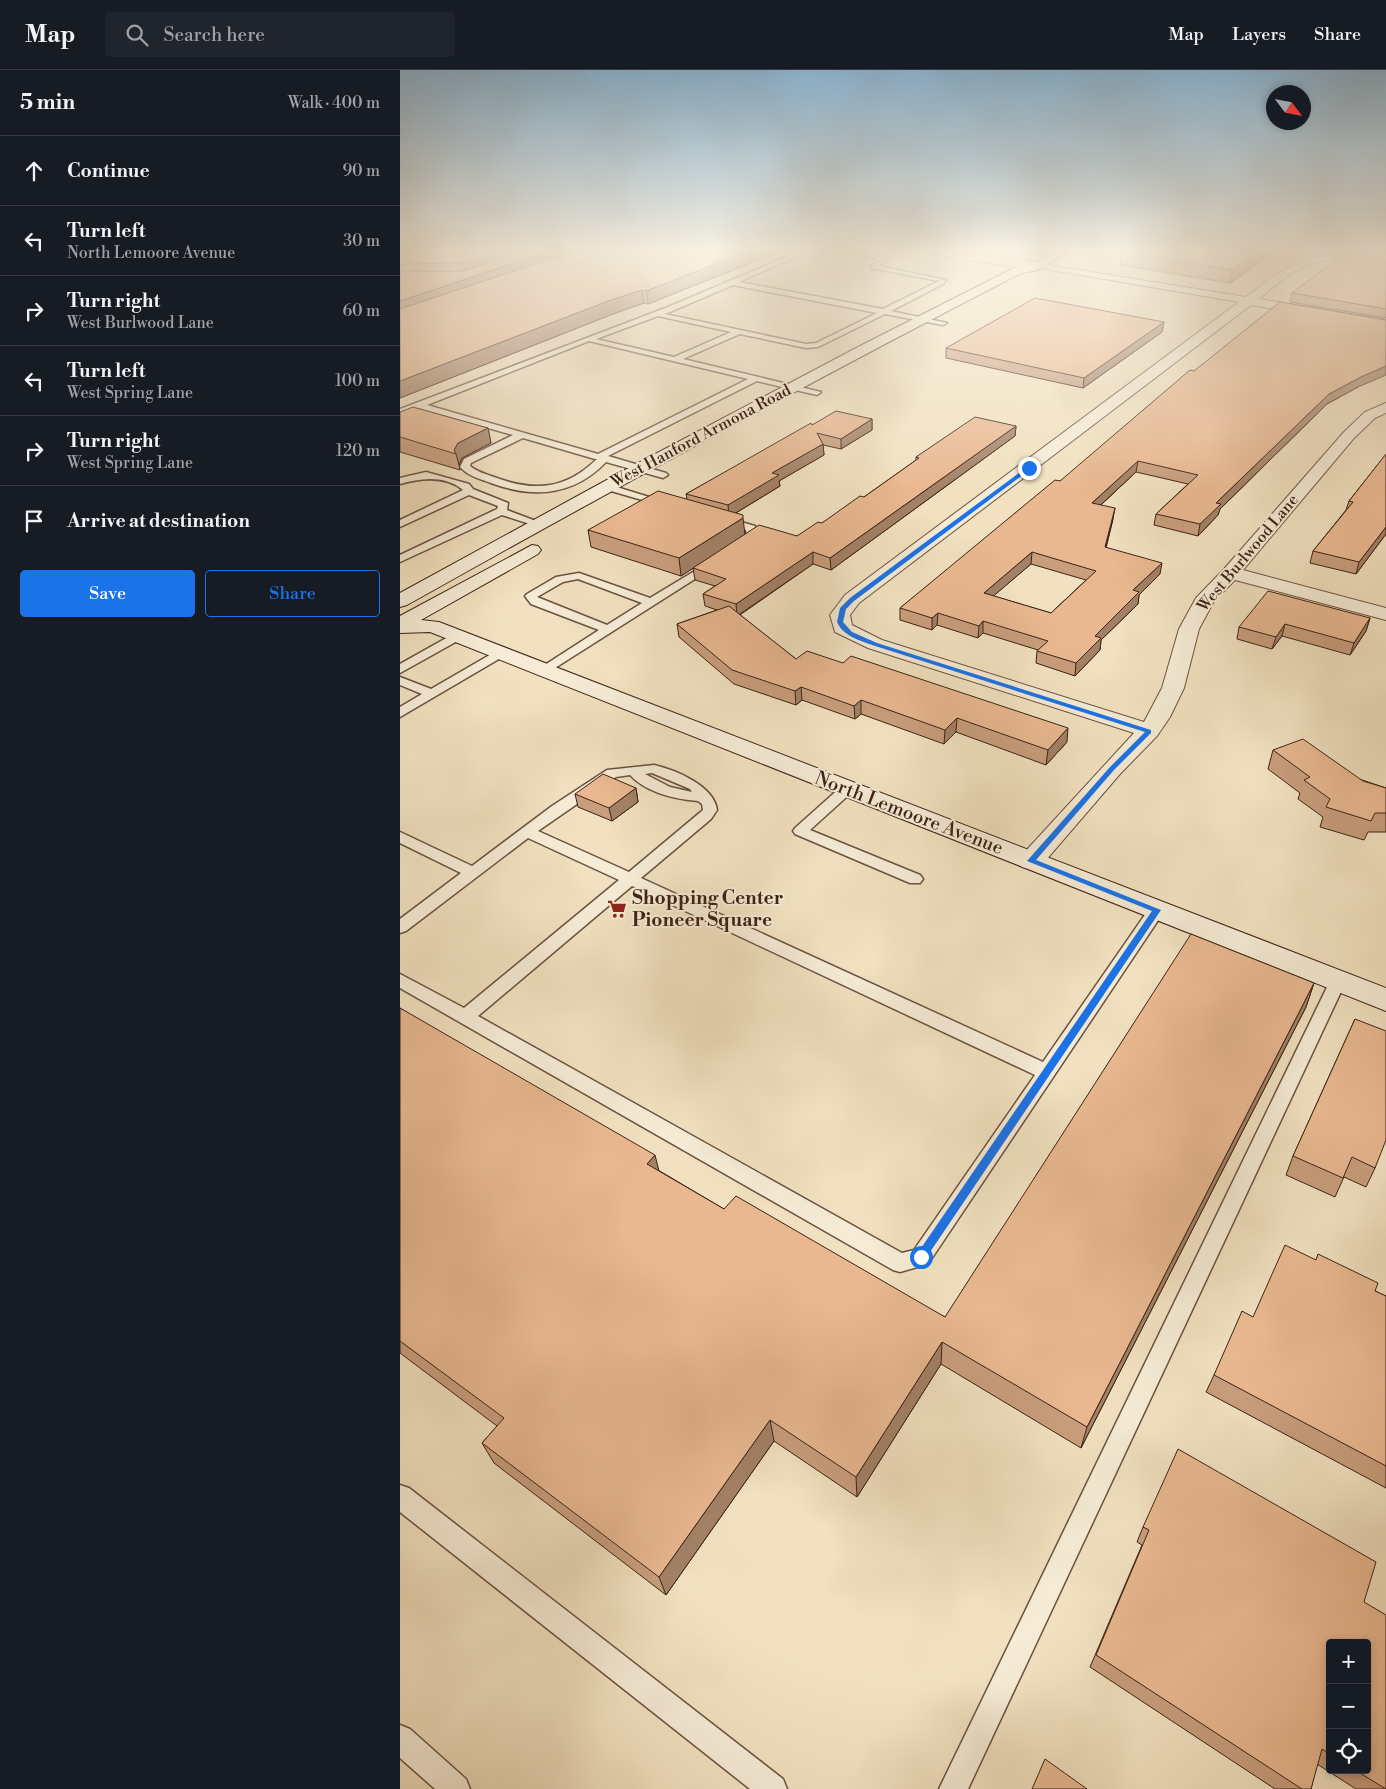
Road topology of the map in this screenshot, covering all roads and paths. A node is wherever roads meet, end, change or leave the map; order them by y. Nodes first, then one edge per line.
1 (615, 329) edge
2 (725, 329) edge
3 (852, 329) edge
4 (903, 329) edge
5 (932, 329) edge
6 (1209, 329) edge
7 (738, 332) junction
8 (588, 339) junction
9 (675, 359) junction
10 (851, 373) dead end
11 (756, 378) junction
12 (834, 382) dead end
13 (797, 394) junction
14 (418, 405) junction
15 (1386, 407) edge
16 (400, 412) edge
17 (520, 434) junction
18 (602, 458) junction
19 (680, 466) dead end
20 (640, 468) junction
21 (663, 475) junction
22 (400, 481) edge
23 (606, 487) junction
24 (469, 491) junction
25 (630, 493) junction
26 (614, 503) dead end
27 (678, 507) edge
28 (501, 511) junction
29 (714, 517) edge
30 (400, 524) edge
31 (539, 524) junction
32 (562, 532) dead end
33 (546, 542) dead end
34 (400, 559) edge
35 (1231, 573) junction
36 (401, 600) edge
37 (651, 602) junction
38 (434, 612) junction
39 (1386, 614) edge
40 (400, 625) edge
41 (608, 629) junction
42 (457, 636) junction
43 (500, 653) junction
44 (400, 669) edge
45 (543, 670) junction
46 (400, 681) edge
47 (433, 694) junction
48 (400, 713) edge
49 (1149, 731) junction
50 (847, 789) junction
51 (528, 832) junction
52 (400, 837) edge
53 (1031, 861) junction
54 (472, 872) junction
55 (629, 879) junction
56 (915, 879) dead end
57 (1157, 910) junction
58 (400, 927) edge
59 (400, 980) edge
60 (1338, 981) junction
61 (1386, 1000) edge
62 (465, 1017) junction
63 (1047, 1072) junction
64 (400, 1497) edge
65 (400, 1739) edge
66 (456, 1789) edge
67 (773, 1789) edge
68 (953, 1789) edge

1 - 8 lane
2 - 7 lane
3 - 7 lane
4 - 13 street, West Hanford Armona Road
5 - 10 street
6 - 49 street
7 - 9 lane
8 - 9 lane
8 - 14 lane
9 - 11 lane
11 - 13 lane
11 - 18 lane
12 - 13 street, West Hanford Armona Road
13 - 20 street, West Hanford Armona Road
14 - 16 lane
14 - 17 lane
15 - 35 street, West Burlwood Lane
17 - 18 lane
17 - 18 lane
18 - 20 lane
19 - 21 street, West Hanford Armona Road
20 - 21 lane
20 - 23 street, West Hanford Armona Road
21 - 25 street, West Hanford Armona Road
22 - 24 lane
23 - 25 lane
23 - 31 street, West Hanford Armona Road
24 - 28 lane
24 - 30 lane
25 - 26 street, West Hanford Armona Road
25 - 27 lane
28 - 31 lane
28 - 34 lane
29 - 37 lane
31 - 32 street
31 - 36 street, West Hanford Armona Road
33 - 38 street
35 - 39 street
35 - 49 street, West Burlwood Lane
36 - 38 street, North Lemoore Avenue
37 - 41 lane
37 - 41 lane
38 - 40 street, North Lemoore Avenue
38 - 42 street, North Lemoore Avenue
41 - 45 lane
42 - 43 street, North Lemoore Avenue
42 - 44 lane
43 - 45 street, North Lemoore Avenue
43 - 47 lane
45 - 50 street, North Lemoore Avenue
46 - 47 lane
47 - 48 lane
49 - 53 street, West Burlwood Lane
50 - 53 street, North Lemoore Avenue
50 - 56 lane
51 - 54 lane
51 - 55 lane
51 - 55 lane
52 - 54 lane
53 - 57 street, North Lemoore Avenue
54 - 58 lane
55 - 62 lane
55 - 63 lane
57 - 60 street, North Lemoore Avenue
57 - 63 lane
59 - 62 lane
60 - 61 street, North Lemoore Avenue
60 - 68 lane
62 - 63 lane
64 - 67 lane
65 - 66 lane

